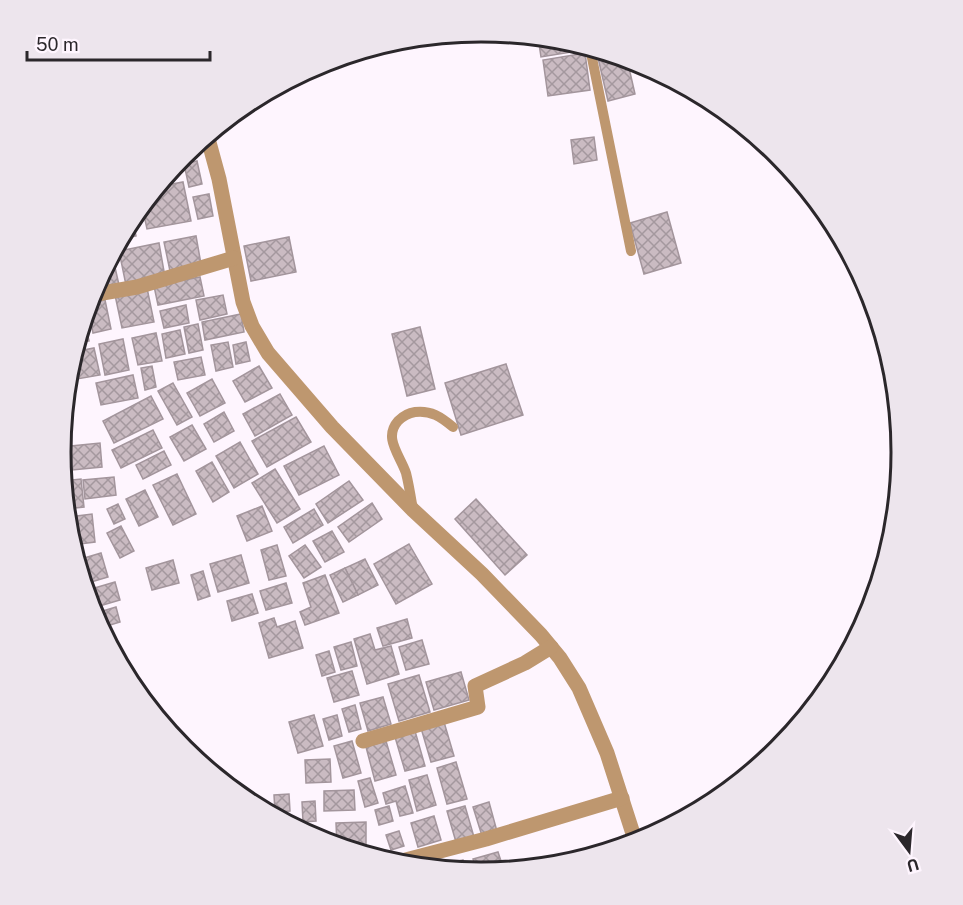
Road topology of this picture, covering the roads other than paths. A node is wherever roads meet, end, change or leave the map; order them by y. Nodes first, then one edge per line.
1 (592, 57) edge
2 (210, 145) edge
3 (630, 251) dead end
4 (234, 258) junction
5 (103, 293) edge
6 (453, 427) dead end
7 (414, 510) junction
8 (551, 647) junction
9 (363, 741) dead end
10 (622, 798) junction
11 (633, 834) edge
12 (416, 857) edge

1 - 3 lane
2 - 4 street
4 - 5 street
4 - 7 street
6 - 7 lane
7 - 8 street
8 - 9 street
8 - 10 street
10 - 11 street
10 - 12 street

